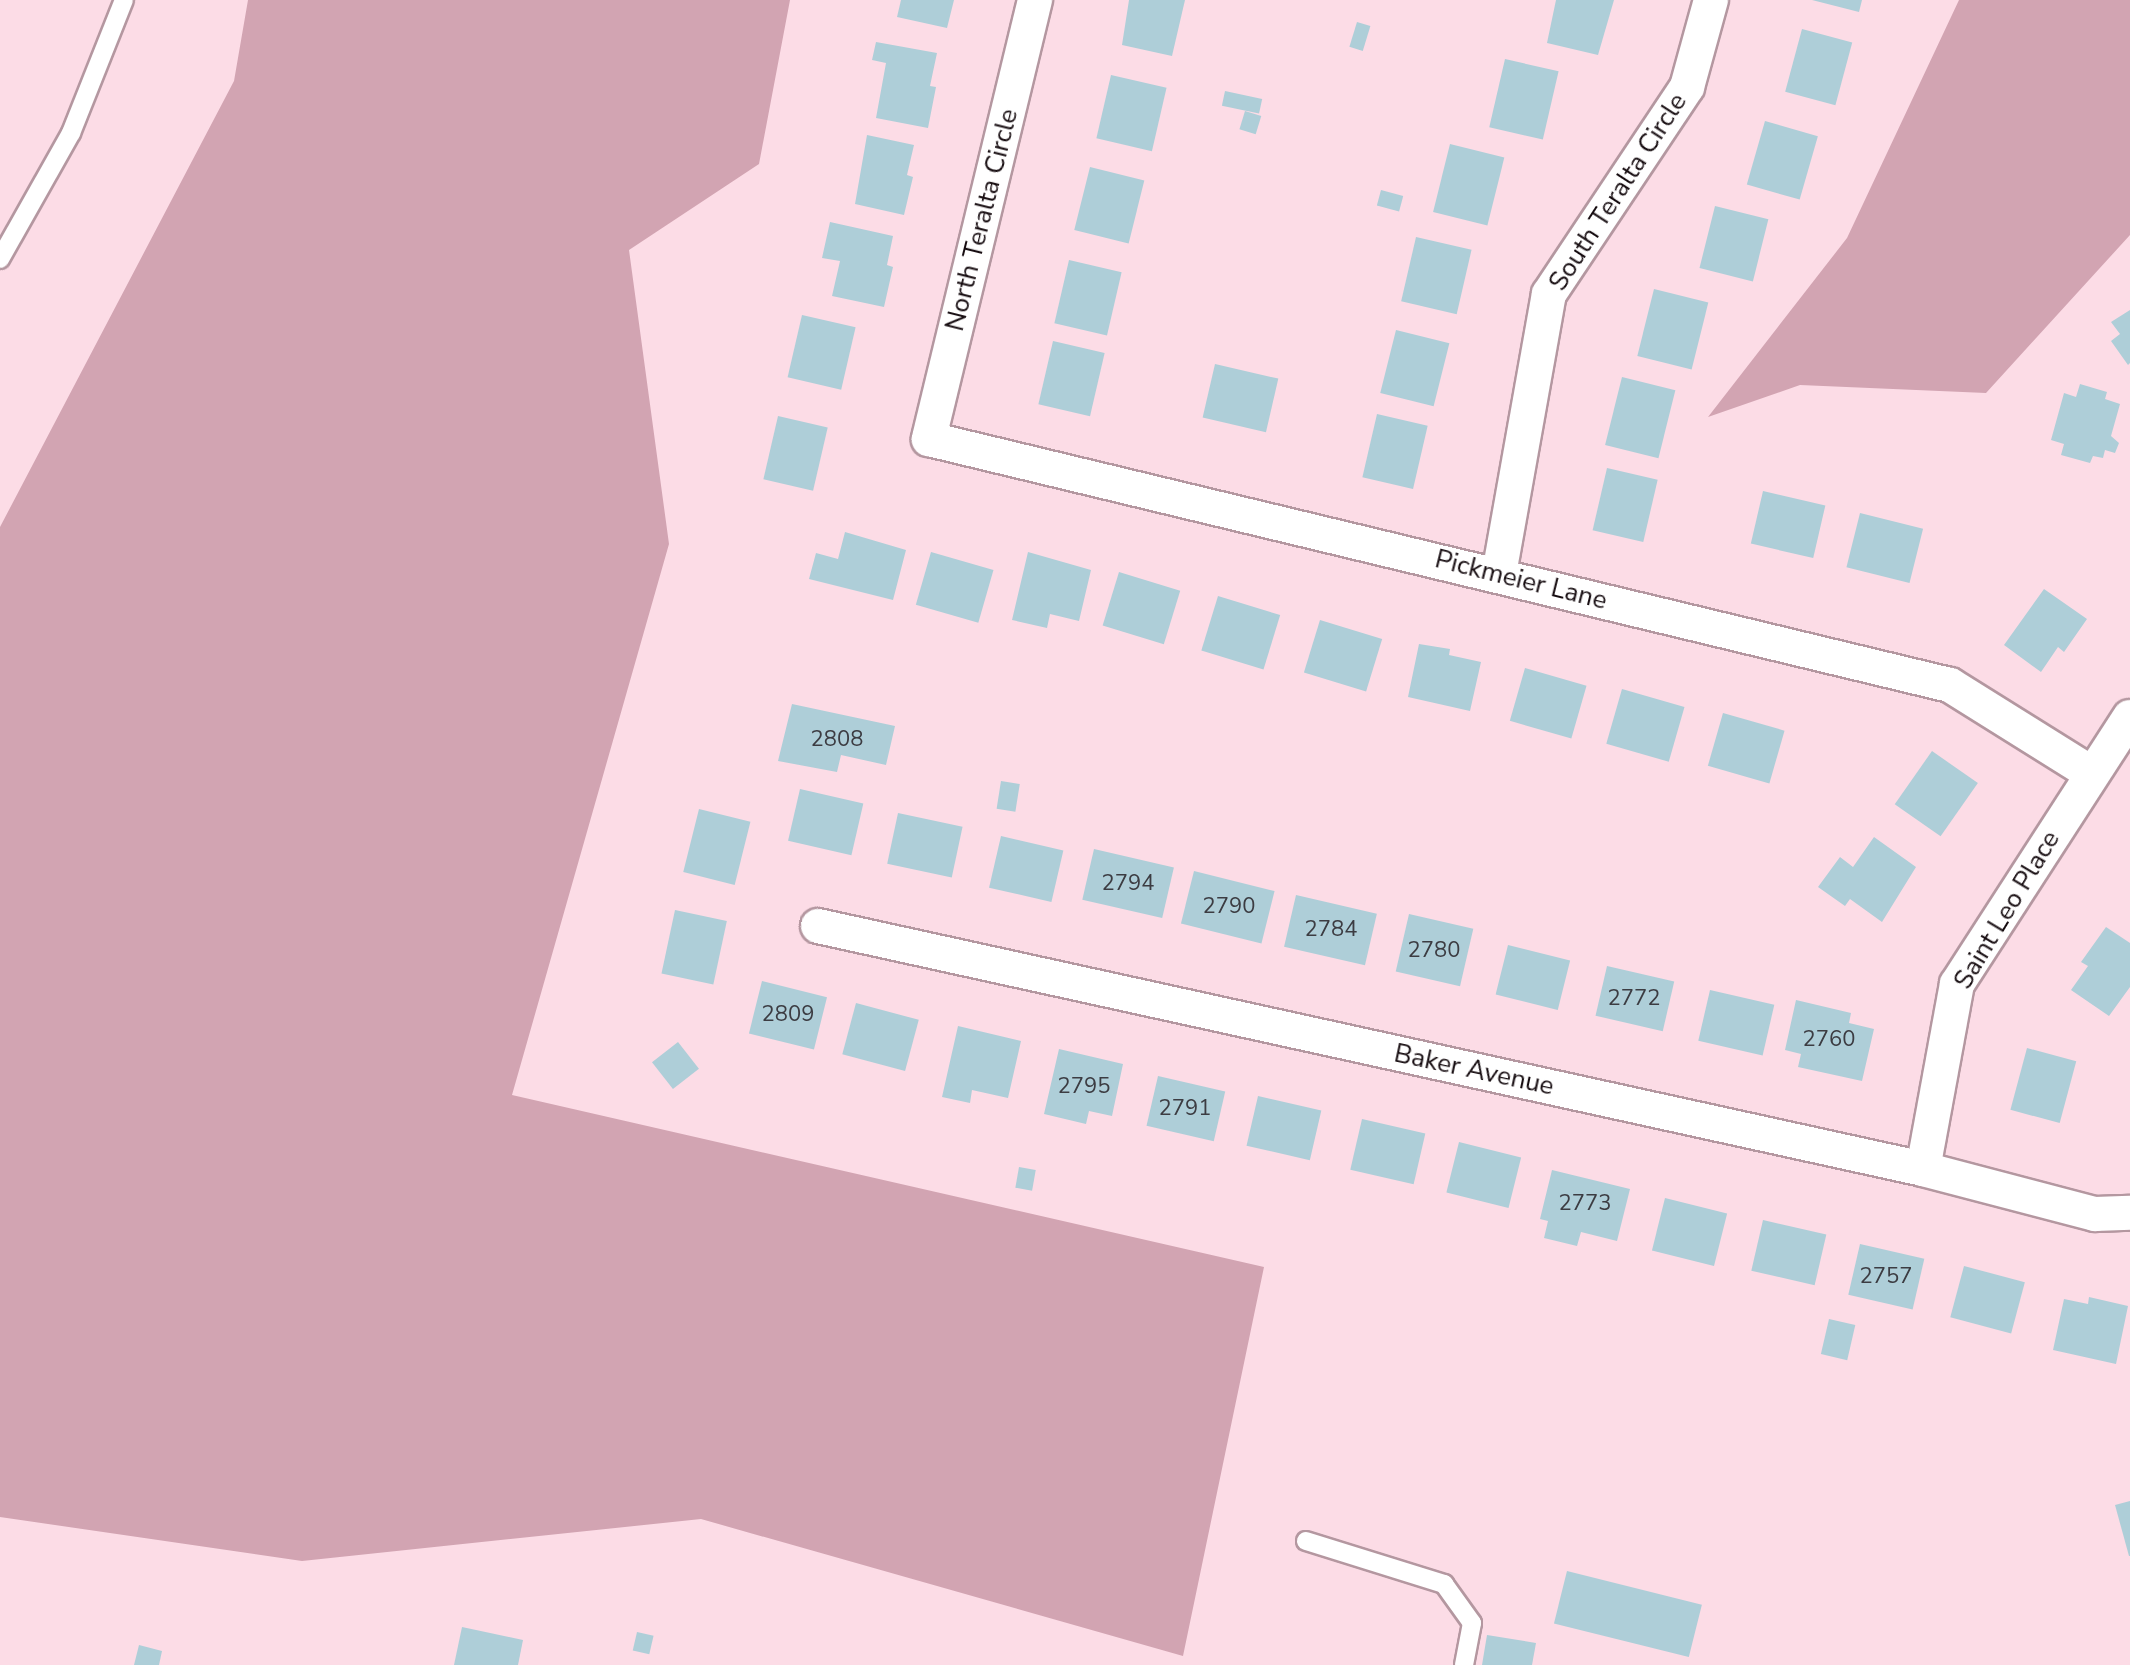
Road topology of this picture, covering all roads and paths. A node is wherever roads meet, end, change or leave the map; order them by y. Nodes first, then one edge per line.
1 (124, 0) edge
2 (1035, 0) edge
3 (1711, 0) edge
4 (0, 259) edge
5 (929, 439) joint
6 (1499, 574) junction
7 (2130, 717) edge
8 (2091, 773) junction
9 (818, 926) dead end
10 (1923, 1169) junction
11 (2130, 1213) edge
12 (1306, 1541) dead end
13 (1464, 1665) edge

1 - 4 lane
2 - 5 street, North Teralta Circle
3 - 6 street, South Teralta Circle
5 - 6 street, Pickmeier Lane
6 - 8 street, Pickmeier Lane
7 - 8 street, Saint Leo Place
8 - 10 street, Saint Leo Place
9 - 10 street, Baker Avenue
10 - 11 street, Baker Avenue
12 - 13 lane

